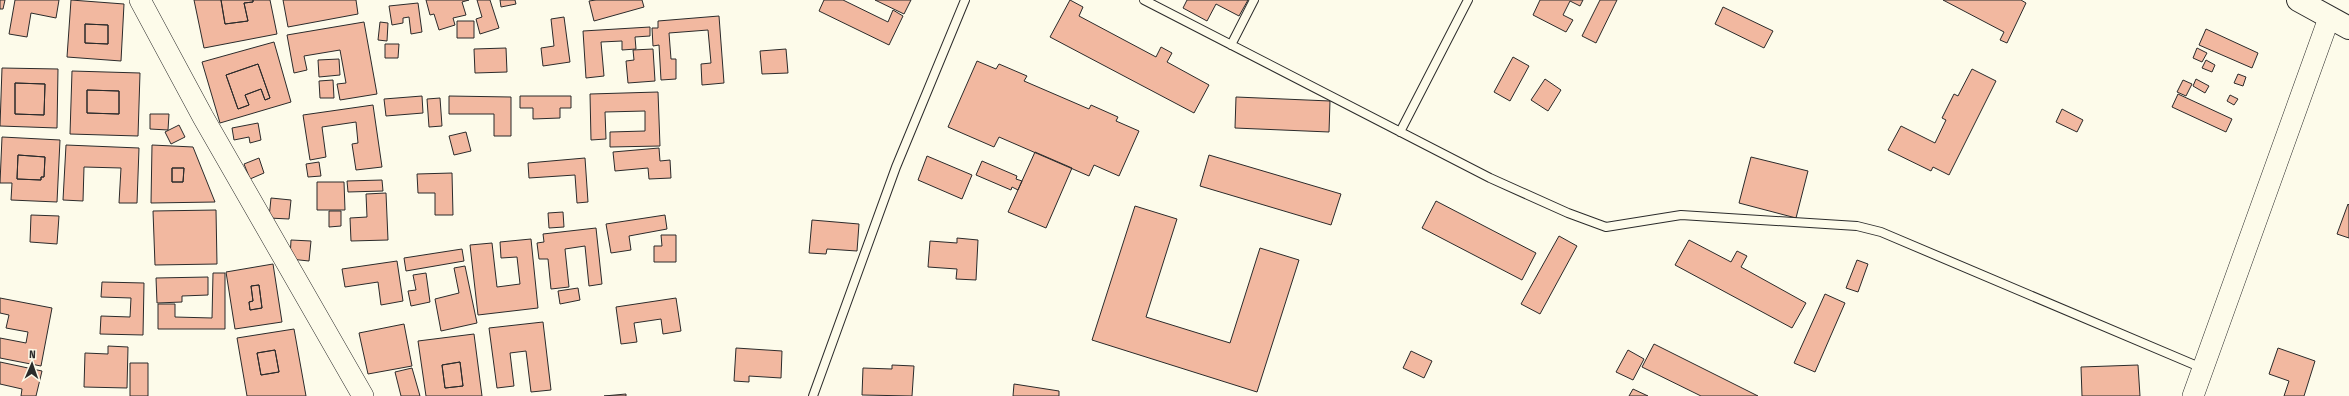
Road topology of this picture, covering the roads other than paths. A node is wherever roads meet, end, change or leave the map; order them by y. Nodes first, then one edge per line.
1 (140, 0) edge
2 (965, 0) edge
3 (1144, 0) edge
4 (1254, 0) edge
5 (1468, 0) edge
6 (2298, 0) edge
7 (2329, 18) junction
8 (2349, 28) edge
9 (1231, 45) junction
10 (1400, 132) junction
11 (2202, 368) junction
12 (363, 396) edge
13 (814, 396) edge
14 (2193, 396) edge

1 - 12 street
2 - 13 lane
3 - 9 lane
4 - 9 lane
5 - 10 lane
6 - 7 main road
7 - 8 main road
7 - 11 street
9 - 10 lane
10 - 11 lane
11 - 14 street

